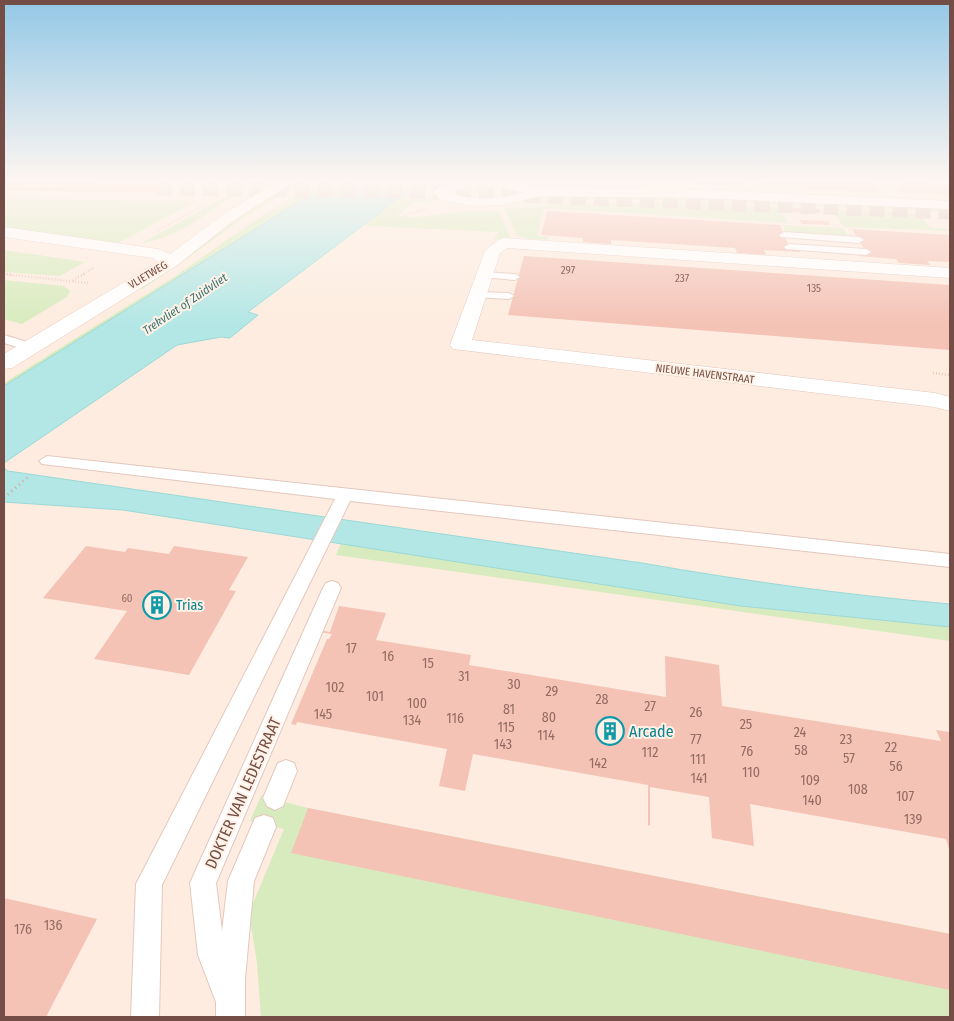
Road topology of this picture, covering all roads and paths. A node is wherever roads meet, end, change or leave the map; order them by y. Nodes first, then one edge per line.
1 (198, 229) edge
2 (211, 229) edge
3 (4, 232) edge
4 (784, 235) dead end
5 (821, 237) junction
6 (859, 240) dead end
7 (4, 244) edge
8 (789, 247) dead end
9 (827, 249) junction
10 (866, 252) dead end
11 (164, 258) junction
12 (142, 265) junction
13 (835, 265) junction
14 (950, 273) edge
15 (4, 274) edge
16 (484, 275) junction
17 (515, 277) dead end
18 (79, 282) dead end
19 (478, 295) junction
20 (509, 296) dead end
21 (13, 344) edge
22 (4, 363) edge
23 (950, 404) edge
24 (47, 461) joint
25 (345, 495) junction
26 (4, 498) edge
27 (950, 561) edge
28 (332, 588) dead end
29 (286, 771) dead end
30 (275, 798) dead end
31 (264, 827) dead end
32 (230, 1011) edge
33 (145, 1017) edge

1 - 11 street, VLIETWEG
2 - 11 street, VLIETWEG
3 - 11 street
4 - 5 lane
5 - 6 lane
5 - 9 lane
7 - 12 street
8 - 9 lane
9 - 10 lane
9 - 13 lane
11 - 12 street, VLIETWEG
11 - 21 street, VLIETWEG
12 - 21 street, VLIETWEG
13 - 14 street
13 - 16 street
15 - 18 path
16 - 17 lane
16 - 19 street
19 - 20 lane
19 - 23 street, NIEUWE HAVENSTRAAT
21 - 22 street, VLIETWEG
24 - 25 lane
24 - 26 path
25 - 27 lane
25 - 33 lane
28 - 32 lane, DOKTER VAN LEDESTRAAT
29 - 30 lane
31 - 32 lane

